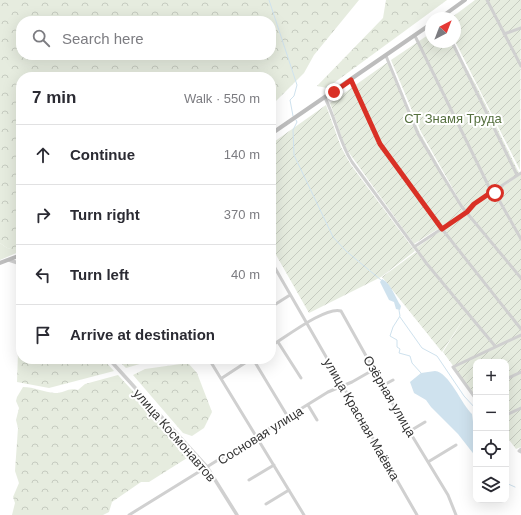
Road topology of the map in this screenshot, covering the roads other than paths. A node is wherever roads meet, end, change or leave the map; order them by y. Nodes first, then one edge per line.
1 (464, 0) edge
2 (487, 0) edge
3 (448, 12) edge
4 (425, 28) edge
5 (521, 28) edge
6 (504, 34) junction
7 (415, 36) junction
8 (455, 48) edge
9 (386, 56) junction
10 (521, 66) edge
11 (351, 80) junction
12 (324, 98) junction
13 (276, 131) edge
14 (521, 173) edge
15 (517, 175) junction
16 (493, 191) junction
17 (467, 212) junction
18 (442, 229) junction
19 (521, 238) edge
20 (414, 248) junction
21 (16, 257) edge
22 (9, 260) junction
23 (16, 262) edge
24 (0, 263) edge
25 (276, 272) edge
26 (521, 278) edge
27 (290, 295) junction
28 (276, 304) edge
29 (308, 323) junction
30 (521, 328) edge
31 (521, 335) edge
32 (278, 342) joint
33 (495, 346) junction
34 (114, 364) edge
35 (213, 364) edge
36 (244, 364) edge
37 (255, 364) edge
38 (373, 370) junction
39 (521, 372) edge
40 (222, 378) junction
41 (301, 378) dead end
42 (509, 378) edge
43 (393, 380) dead end
44 (342, 386) junction
45 (382, 386) junction
46 (473, 391) edge
47 (308, 405) junction
48 (521, 408) edge
49 (509, 414) edge
50 (288, 417) junction
51 (317, 420) dead end
52 (425, 422) dead end
53 (410, 431) junction
54 (257, 437) junction
55 (456, 444) dead end
56 (521, 448) edge
57 (521, 452) edge
58 (428, 462) junction
59 (274, 465) junction
60 (207, 467) junction
61 (249, 480) dead end
62 (289, 490) junction
63 (266, 504) dead end
64 (129, 515) edge
65 (237, 515) edge
66 (304, 515) edge
67 (417, 515) edge
68 (456, 515) edge

1 - 3 main road
2 - 6 street
4 - 7 main road
5 - 6 street
6 - 10 street
7 - 9 main road
7 - 16 street
8 - 15 street
9 - 11 main road
9 - 17 street
11 - 12 main road
11 - 18 street
12 - 13 main road
12 - 20 street
14 - 15 street
15 - 16 street
16 - 17 street
16 - 19 street
17 - 18 street
17 - 26 street
18 - 20 street
18 - 30 street
20 - 33 street
21 - 22 main road
22 - 23 street
22 - 24 main road
25 - 27 street, улица Красная Маёвка
27 - 28 street
27 - 29 street, улица Красная Маёвка
29 - 32 street
29 - 38 street, Озёрная улица
29 - 44 street, улица Красная Маёвка
31 - 33 street
32 - 41 street
33 - 46 street
34 - 60 street, улица Космонавтов
35 - 40 street
36 - 40 street
37 - 50 street
38 - 44 street, Сосновая улица
38 - 45 street, Озёрная улица
39 - 42 street
40 - 54 street
43 - 45 street
44 - 47 street, Сосновая улица
44 - 67 street, улица Красная Маёвка
45 - 53 street, Озёрная улица
47 - 50 street, Сосновая улица
47 - 51 street
48 - 49 street
50 - 54 street, Сосновая улица
52 - 53 street
53 - 58 street, Озёрная улица
54 - 59 street
54 - 60 street, Сосновая улица
55 - 58 street
56 - 57 street
58 - 68 street, Озёрная улица
59 - 61 street
59 - 62 street
60 - 64 street, Сосновая улица
60 - 65 street, улица Космонавтов
62 - 63 street
62 - 66 street

